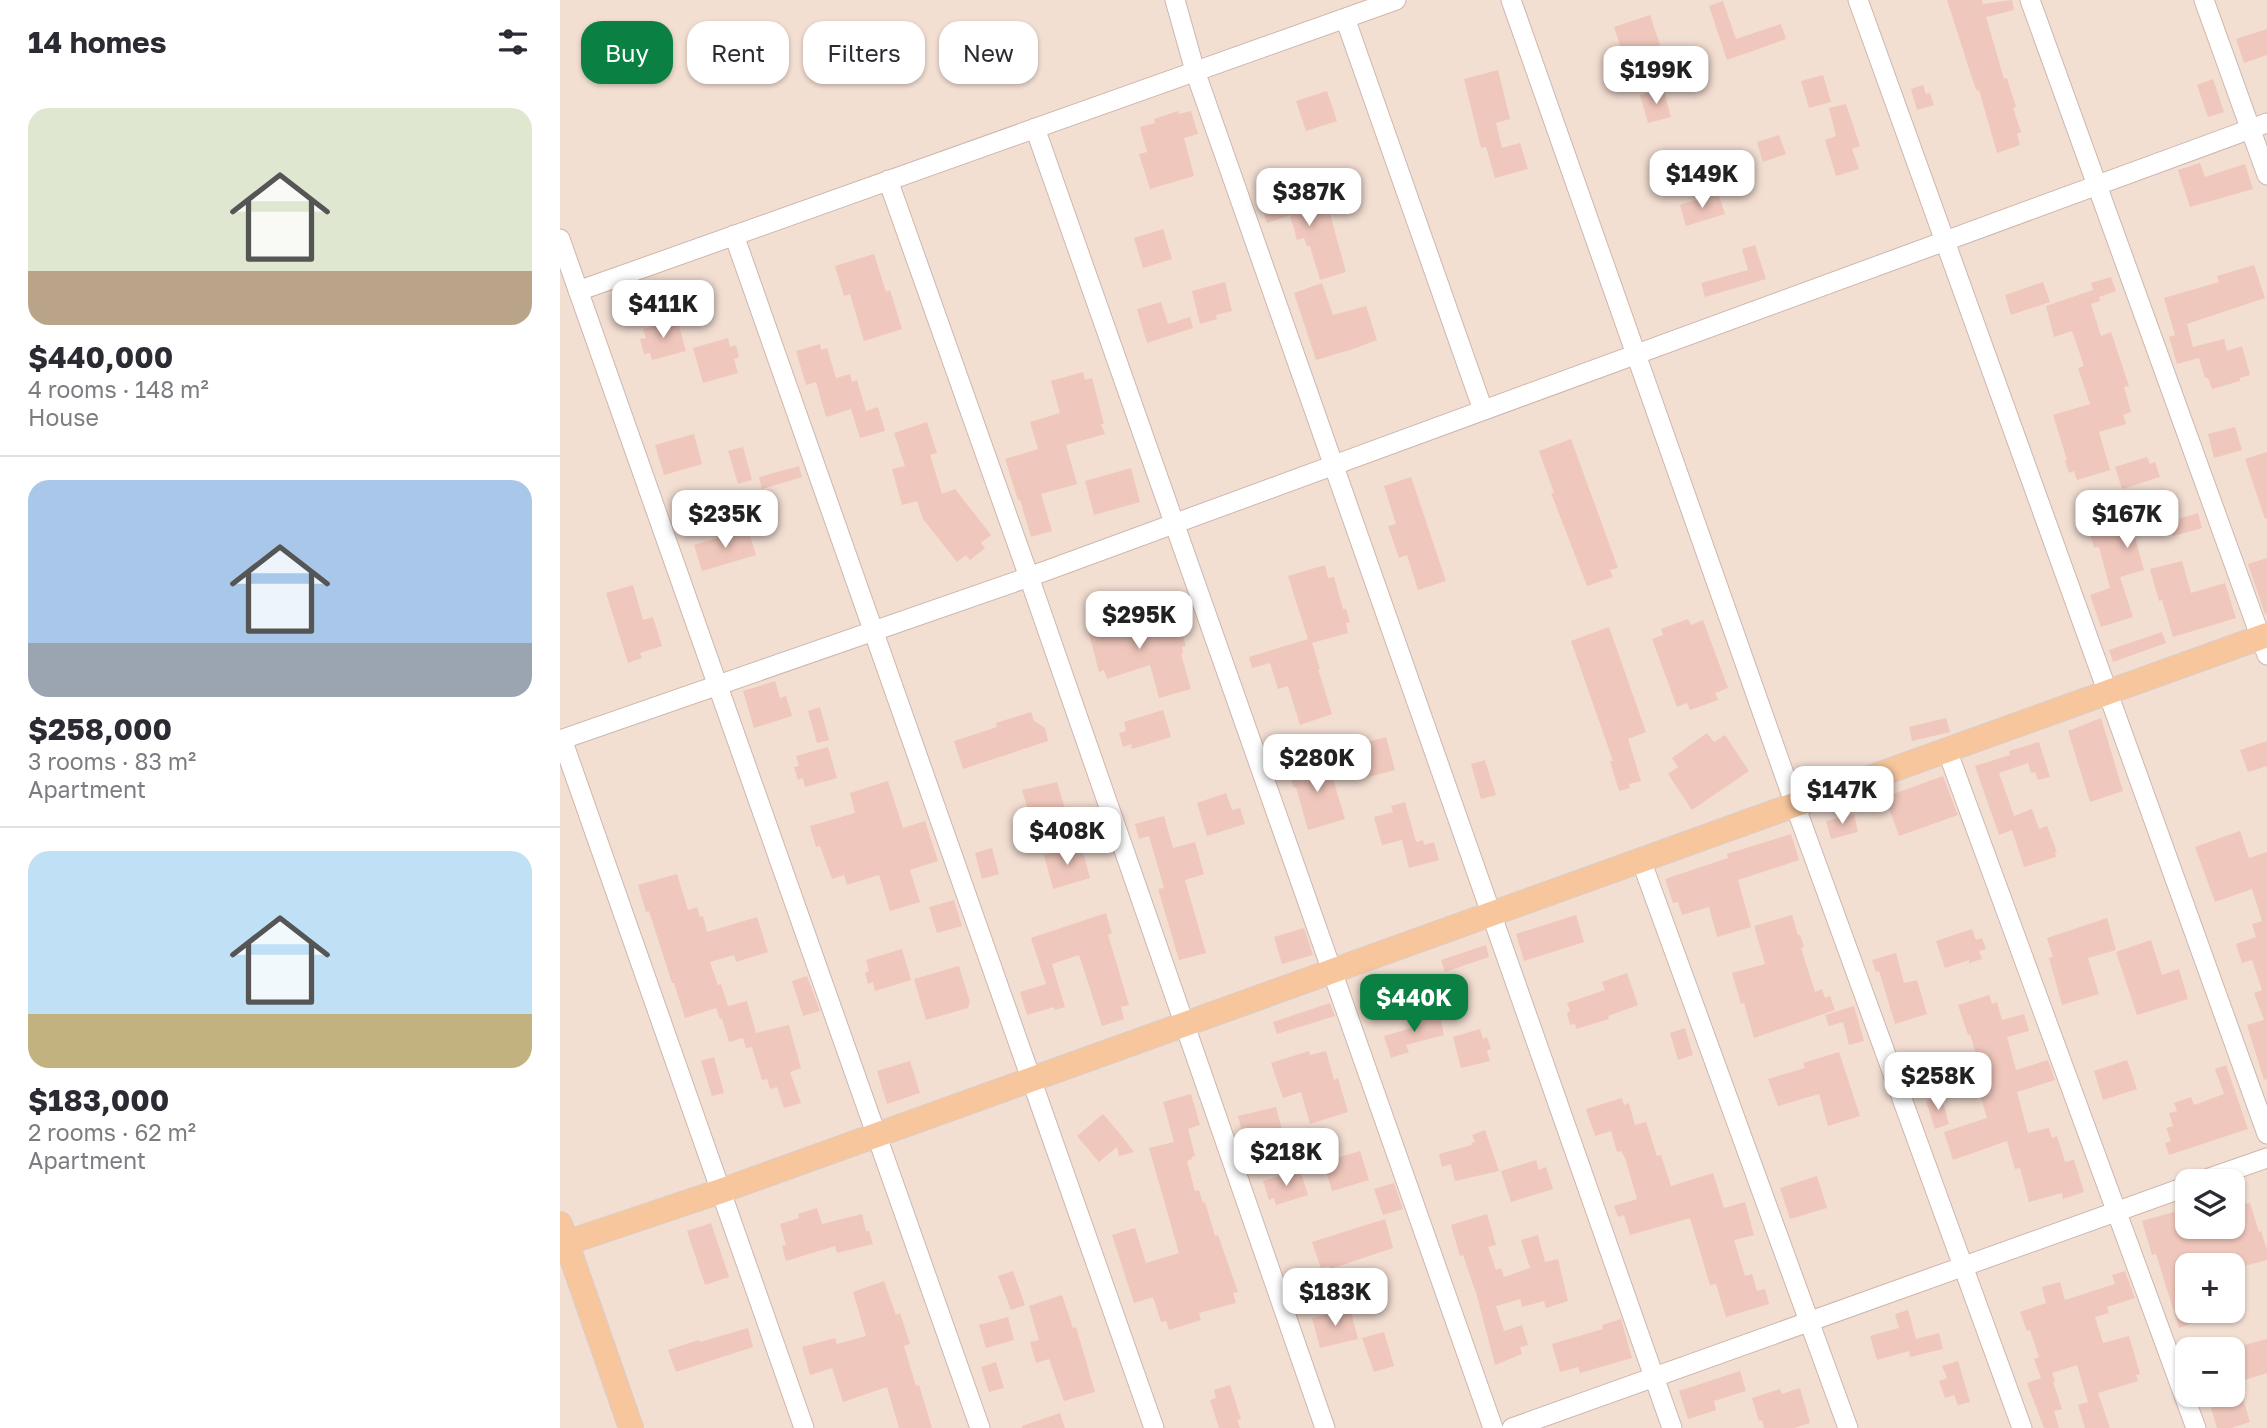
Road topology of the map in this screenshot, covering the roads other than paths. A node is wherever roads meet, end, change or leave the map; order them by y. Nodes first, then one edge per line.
1 (1175, 0) edge
2 (1396, 0) edge
3 (1511, 0) edge
4 (1858, 0) edge
5 (2030, 0) edge
6 (2204, 0) edge
7 (1345, 18) junction
8 (1195, 71) junction
9 (2259, 126) edge
10 (1035, 128) junction
11 (2267, 175) edge
12 (888, 180) junction
13 (2097, 185) junction
14 (734, 235) junction
15 (560, 239) edge
16 (1945, 241) junction
17 (578, 290) junction
18 (1636, 354) junction
19 (1483, 410) junction
20 (1333, 466) junction
21 (1175, 524) junction
22 (1029, 577) junction
23 (874, 632) junction
24 (2265, 642) edge
25 (718, 686) junction
26 (2108, 692) junction
27 (561, 740) edge
28 (1947, 750) junction
29 (1795, 805) junction
30 (1641, 860) junction
31 (1491, 914) junction
32 (1332, 970) junction
33 (1184, 1024) junction
34 (1031, 1079) junction
35 (877, 1134) junction
36 (2267, 1134) edge
37 (2267, 1158) edge
38 (2235, 1169) edge
39 (721, 1191) junction
40 (2175, 1191) edge
41 (2117, 1211) junction
42 (562, 1237) edge
43 (1963, 1266) junction
44 (1809, 1322) junction
45 (1654, 1377) junction
46 (631, 1428) edge
47 (804, 1428) edge
48 (980, 1428) edge
49 (1154, 1428) edge
50 (1325, 1428) edge
51 (1493, 1428) edge
52 (1512, 1428) edge
53 (1672, 1428) edge
54 (1848, 1428) edge
55 (2022, 1428) edge
56 (2196, 1428) edge

1 - 8 street
2 - 7 street
3 - 18 street
4 - 16 street
5 - 13 street
6 - 9 street
7 - 8 street
7 - 19 street
8 - 10 street
8 - 20 street
9 - 11 street
9 - 13 street
10 - 12 street
10 - 21 street
12 - 14 street
12 - 22 street
13 - 16 street
13 - 24 street
14 - 17 street
14 - 23 street
15 - 17 street
16 - 18 street
16 - 26 street
17 - 25 street
18 - 19 street
18 - 29 street
19 - 20 street
20 - 21 street
20 - 31 street
21 - 22 street
21 - 32 street
22 - 23 street
22 - 33 street
23 - 25 street
23 - 34 street
24 - 26 main road
25 - 27 street
25 - 35 street
26 - 28 main road
26 - 36 street
27 - 39 street
28 - 29 main road
28 - 41 street
29 - 30 main road
29 - 43 street
30 - 31 main road
30 - 44 street
31 - 32 main road
31 - 45 street
32 - 33 main road
32 - 51 street
33 - 34 main road
33 - 50 street
34 - 35 main road
34 - 49 street
35 - 39 main road
35 - 48 street
37 - 38 street
39 - 42 main road
39 - 47 street
40 - 41 street
41 - 43 street
41 - 56 street
42 - 46 main road
43 - 44 street
43 - 55 street
44 - 45 street
44 - 54 street
45 - 52 street
45 - 53 street

